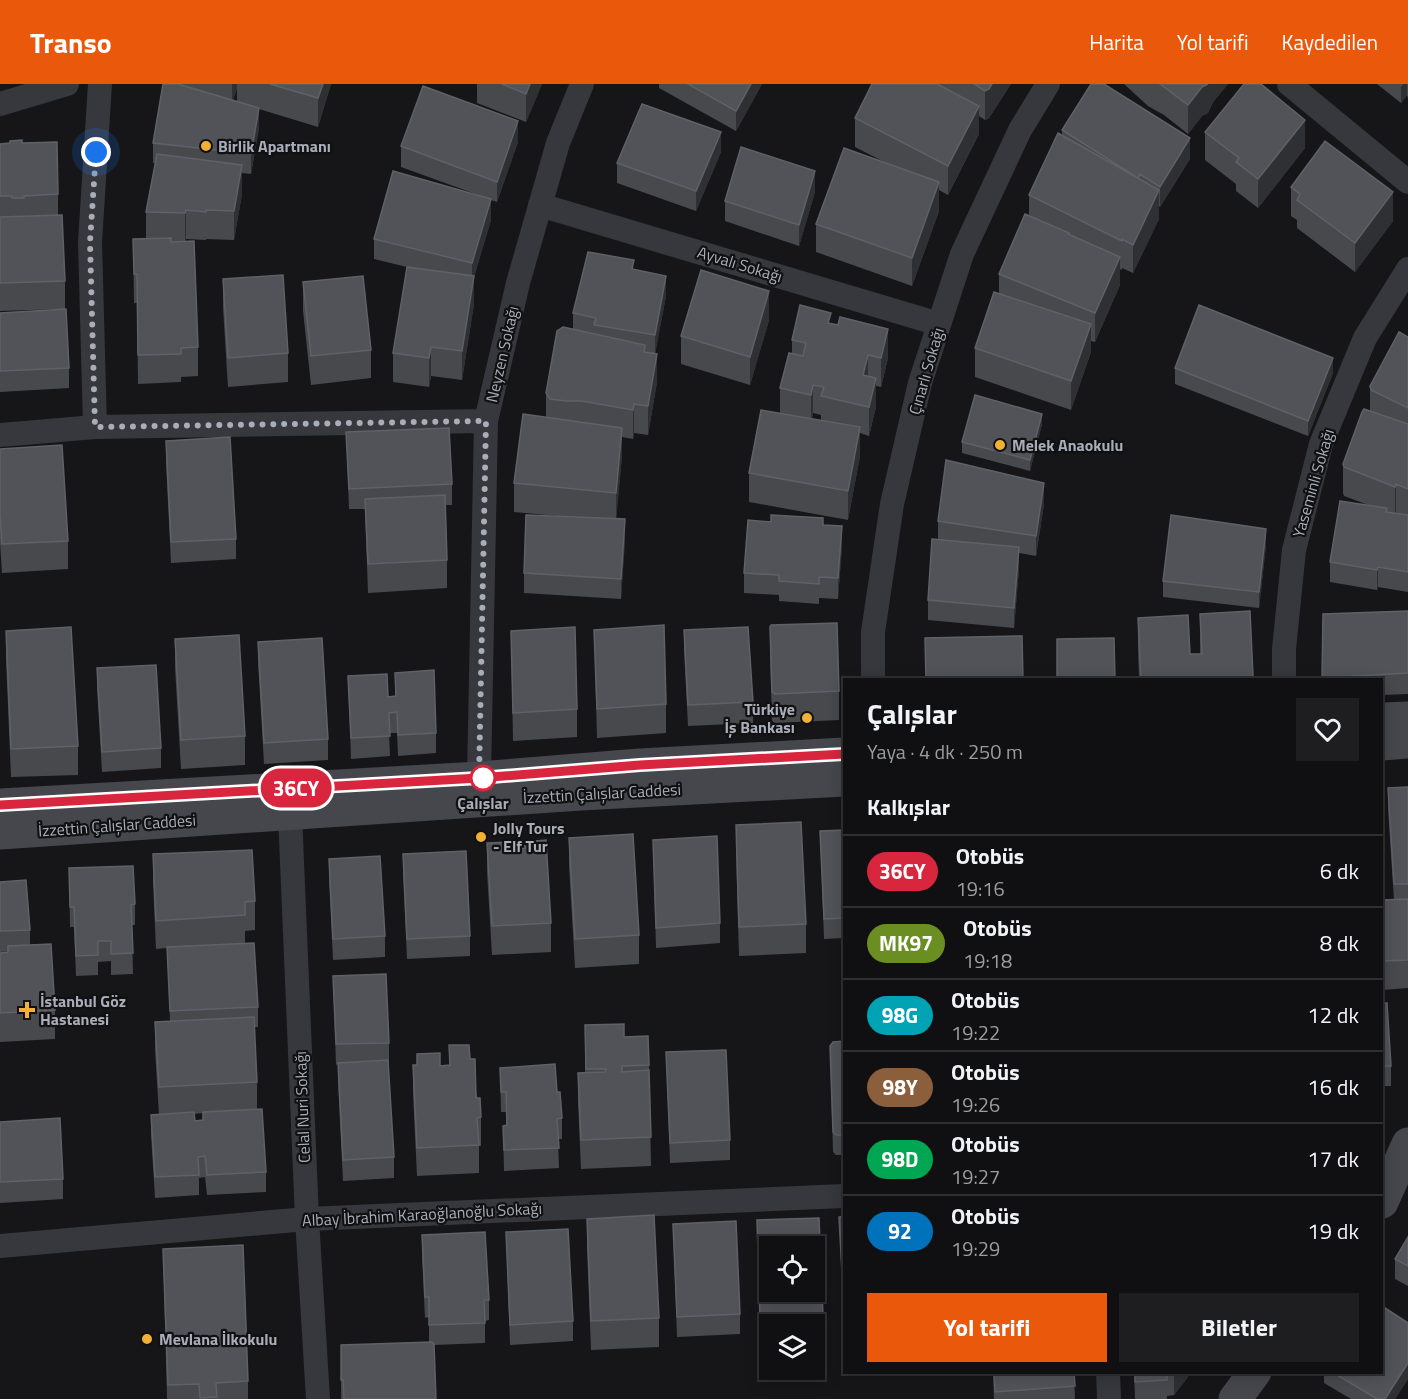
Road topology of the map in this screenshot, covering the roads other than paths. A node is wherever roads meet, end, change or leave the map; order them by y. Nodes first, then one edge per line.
1 (68, 84) edge
2 (100, 84) edge
3 (582, 84) edge
4 (1048, 84) edge
5 (1289, 84) edge
6 (0, 104) edge
7 (1408, 182) edge
8 (540, 205) junction
9 (1408, 269) edge
10 (939, 324) junction
11 (486, 421) junction
12 (95, 427) junction
13 (0, 435) edge
14 (873, 678) edge
15 (1284, 678) edge
16 (1408, 718) edge
17 (1383, 719) edge
18 (1408, 742) edge
19 (1383, 744) edge
20 (843, 754) edge
21 (479, 778) junction
22 (843, 780) edge
23 (0, 805) edge
24 (290, 814) junction
25 (0, 833) edge
26 (1408, 1144) edge
27 (1408, 1180) edge
28 (843, 1196) edge
29 (1383, 1202) edge
30 (1383, 1203) edge
31 (307, 1219) junction
32 (0, 1246) edge
33 (1108, 1374) edge
34 (1254, 1374) edge
35 (318, 1399) edge
36 (1109, 1399) edge
37 (1235, 1399) edge

1 - 6 street
2 - 12 street
3 - 8 street, Neyzen Sokağı
4 - 10 street, Çınarlı Sokağı
5 - 7 street
8 - 10 street, Ayvalı Sokağı
8 - 11 street, Neyzen Sokağı
9 - 15 street, Yaseminli Sokağı
10 - 14 street, Çınarlı Sokağı
11 - 12 street
11 - 21 street, Neyzen Sokağı
12 - 13 street
16 - 17 main road
18 - 19 main road
20 - 21 main road, İzzettin Çalışlar Caddesi
21 - 23 main road, İzzettin Çalışlar Caddesi
22 - 24 main road, İzzettin Çalışlar Caddesi
24 - 25 main road, İzzettin Çalışlar Caddesi
24 - 31 street, Celal Nuri Sokağı
26 - 29 main road
27 - 30 street
28 - 31 street, Albay İbrahim Karaoğlanoğlu Sokağı
31 - 32 street, Albay İbrahim Karaoğlanoğlu Sokağı
31 - 35 street, Celal Nuri Sokağı
33 - 36 street
34 - 37 main road

